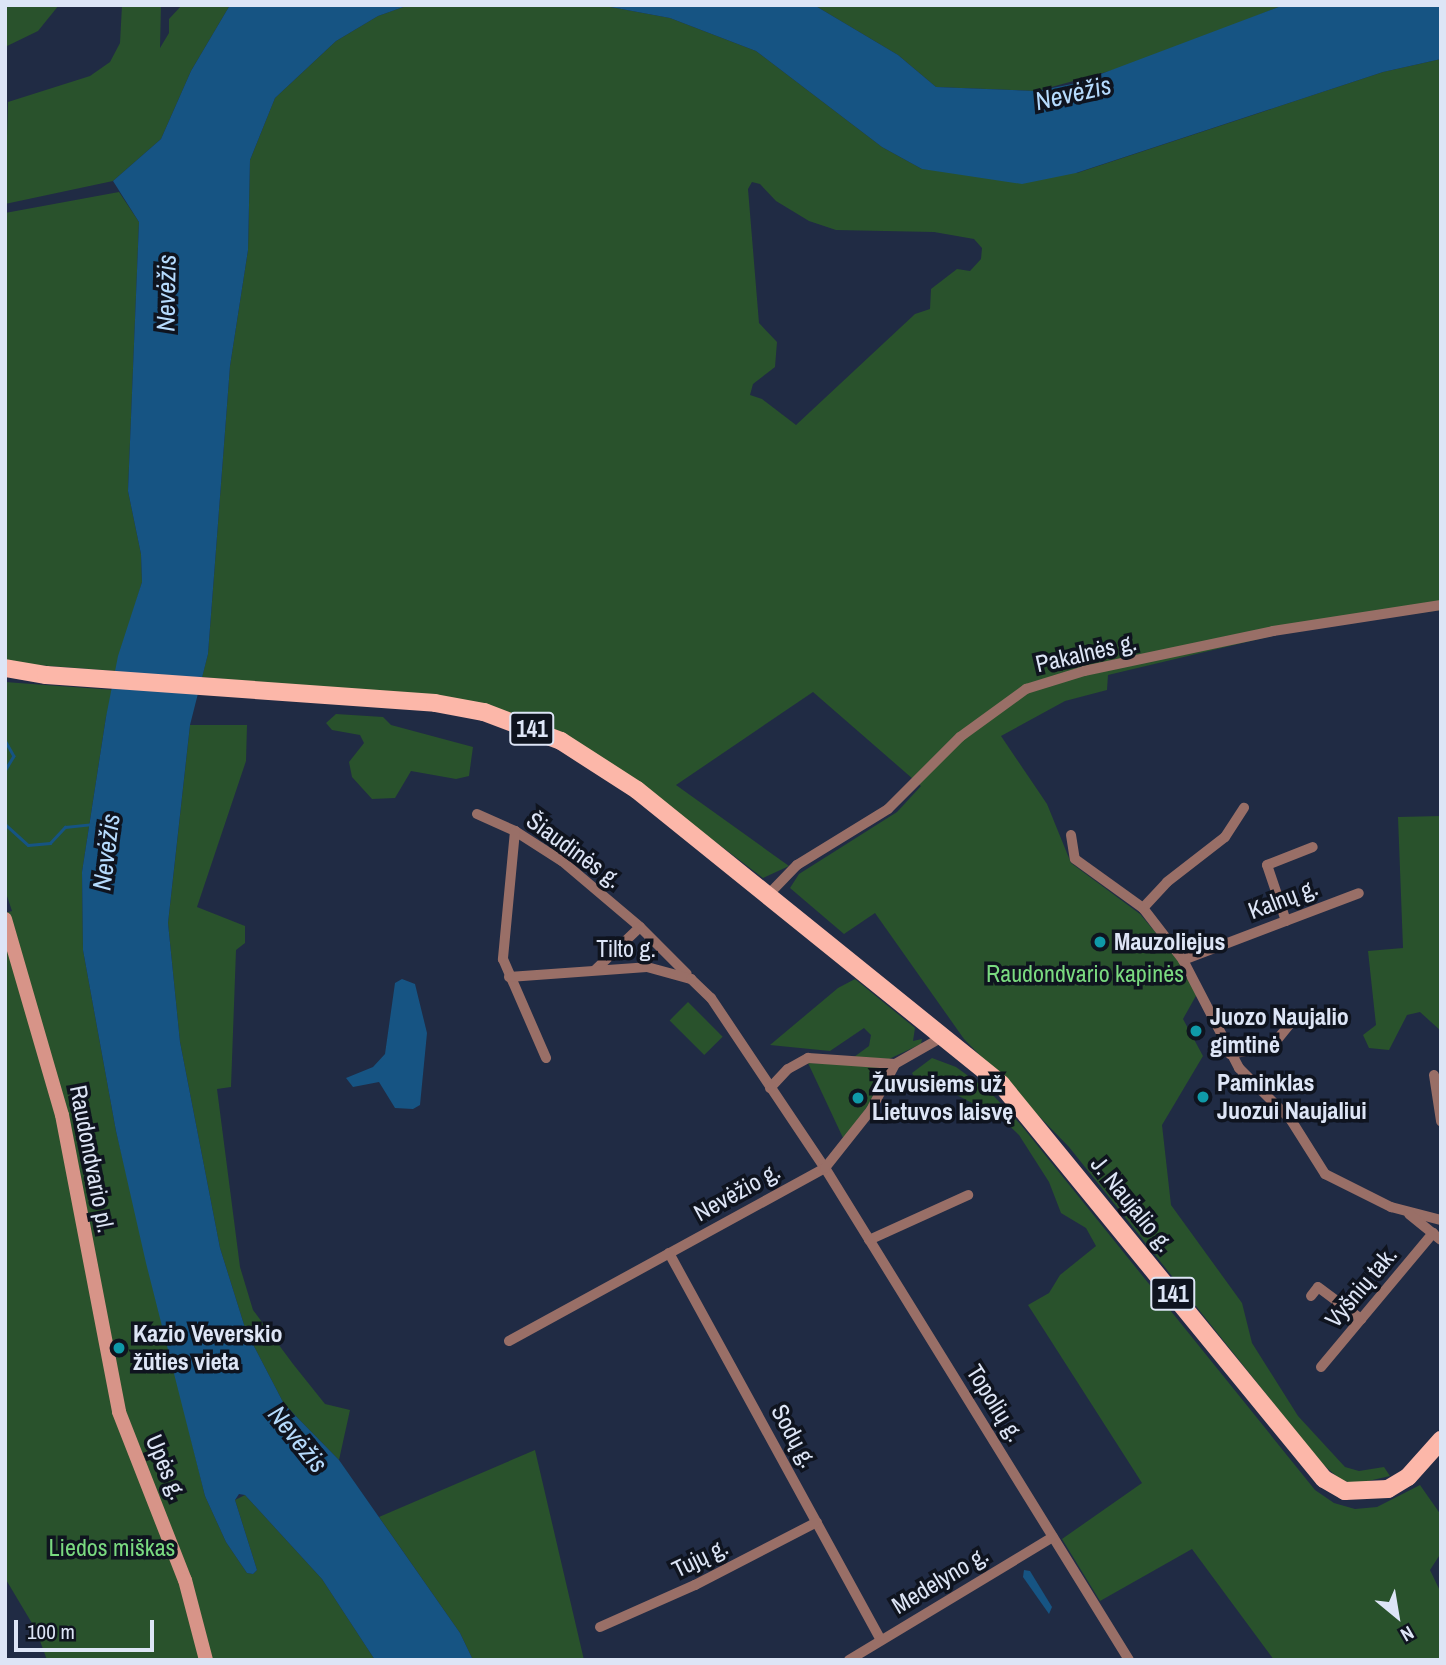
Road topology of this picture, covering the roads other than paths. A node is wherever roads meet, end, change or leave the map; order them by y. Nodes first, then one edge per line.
1 (1441, 605) edge
2 (5, 668) edge
3 (1244, 808) dead end
4 (477, 814) dead end
5 (515, 831) junction
6 (1071, 835) dead end
7 (1313, 847) dead end
8 (1359, 893) dead end
9 (768, 895) junction
10 (1143, 908) junction
11 (5, 919) edge
12 (1286, 921) junction
13 (640, 926) junction
14 (1183, 960) junction
15 (595, 970) junction
16 (509, 977) junction
17 (691, 979) junction
18 (1293, 1020) dead end
19 (944, 1036) junction
20 (1230, 1054) junction
21 (547, 1058) dead end
22 (895, 1064) junction
23 (1434, 1075) dead end
24 (770, 1088) junction
25 (1441, 1121) edge
26 (825, 1168) junction
27 (968, 1195) dead end
28 (1406, 1213) junction
29 (1441, 1220) edge
30 (1437, 1236) edge
31 (869, 1240) junction
32 (669, 1253) junction
33 (1311, 1296) dead end
34 (1361, 1319) junction
35 (509, 1341) dead end
36 (1321, 1367) dead end
37 (119, 1412) joint
38 (1441, 1440) edge
39 (817, 1522) junction
40 (1053, 1537) junction
41 (600, 1628) dead end
42 (881, 1640) junction
43 (206, 1660) edge
44 (849, 1660) edge
45 (1129, 1660) edge

1 - 9 street, Pakalnės g.
2 - 9 main road, 141
3 - 10 street
4 - 5 street, Šiaudinės g.
5 - 13 street, Šiaudinės g.
5 - 16 street
6 - 10 street
7 - 12 street
8 - 12 street, Kalnų g.
9 - 19 main road, J. Naujalio g. / 141
10 - 14 street
11 - 37 main road, Raudondvario pl.
12 - 14 street, Kalnų g.
13 - 15 street
13 - 17 street, Šiaudinės g.
14 - 20 street
15 - 16 street, Tilto g.
15 - 17 street, Tilto g.
16 - 21 street
17 - 24 street
18 - 20 street
19 - 22 street
19 - 38 main road, J. Naujalio g. / 141
20 - 28 street
22 - 24 street
22 - 26 street, Nevėžio g.
23 - 25 street
24 - 26 street
26 - 31 street, Topolių g.
26 - 32 street, Nevėžio g.
27 - 31 street
28 - 29 street
28 - 30 street
30 - 34 street, Vyšnių tak.
31 - 40 street, Topolių g.
32 - 35 street, Nevėžio g.
32 - 39 street, Sodų g.
33 - 34 street
34 - 36 street, Vyšnių tak.
37 - 43 main road, Upės g.
39 - 41 street, Tujų g.
39 - 42 street, Sodų g.
40 - 42 street, Medelyno g.
40 - 45 street, Topolių g.
42 - 44 street, Medelyno g.

